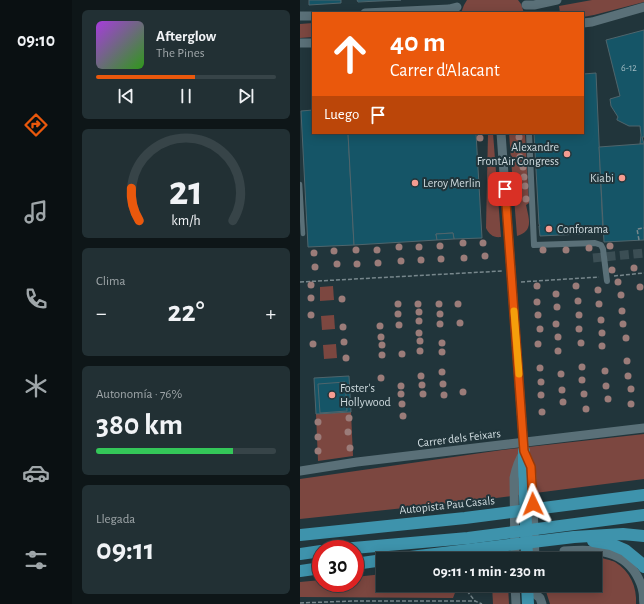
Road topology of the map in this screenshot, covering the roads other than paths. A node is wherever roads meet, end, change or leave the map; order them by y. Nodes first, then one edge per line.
1 (557, 0) edge
2 (525, 6) edge
3 (457, 7) edge
4 (644, 7) edge
5 (385, 12) edge
6 (300, 16) edge
7 (312, 16) edge
8 (584, 23) edge
9 (300, 43) edge
10 (312, 43) edge
11 (501, 134) edge
12 (529, 134) edge
13 (300, 184) edge
14 (303, 234) dead end
15 (606, 279) road end
16 (644, 428) edge
17 (524, 451) joint
18 (300, 471) edge
19 (524, 477) junction
20 (644, 495) edge
21 (644, 515) edge
22 (300, 535) edge
23 (644, 536) edge
24 (574, 537) junction
25 (364, 547) edge
26 (564, 551) dead end
27 (312, 552) edge
28 (451, 552) edge
29 (516, 552) edge
30 (527, 552) edge
31 (534, 552) edge
32 (300, 554) edge
33 (376, 561) edge
34 (364, 563) edge
35 (644, 567) edge
36 (312, 569) edge
37 (300, 571) edge
38 (515, 592) edge
39 (533, 592) edge
40 (516, 604) edge
41 (528, 604) edge
42 (542, 604) edge
43 (644, 604) edge

1 - 2 street
3 - 5 street
4 - 8 street
6 - 7 street
9 - 10 street
11 - 17 street
12 - 15 street
13 - 14 lane
16 - 18 street, Carrer dels Feixars
17 - 19 highway
19 - 29 street
19 - 30 highway
19 - 31 street
20 - 22 highway, Autopista Pau Casals
21 - 25 highway
23 - 24 highway
24 - 28 highway
24 - 35 highway
26 - 43 street
27 - 32 highway
33 - 34 highway
36 - 37 highway
38 - 40 street
39 - 41 highway
39 - 42 street

